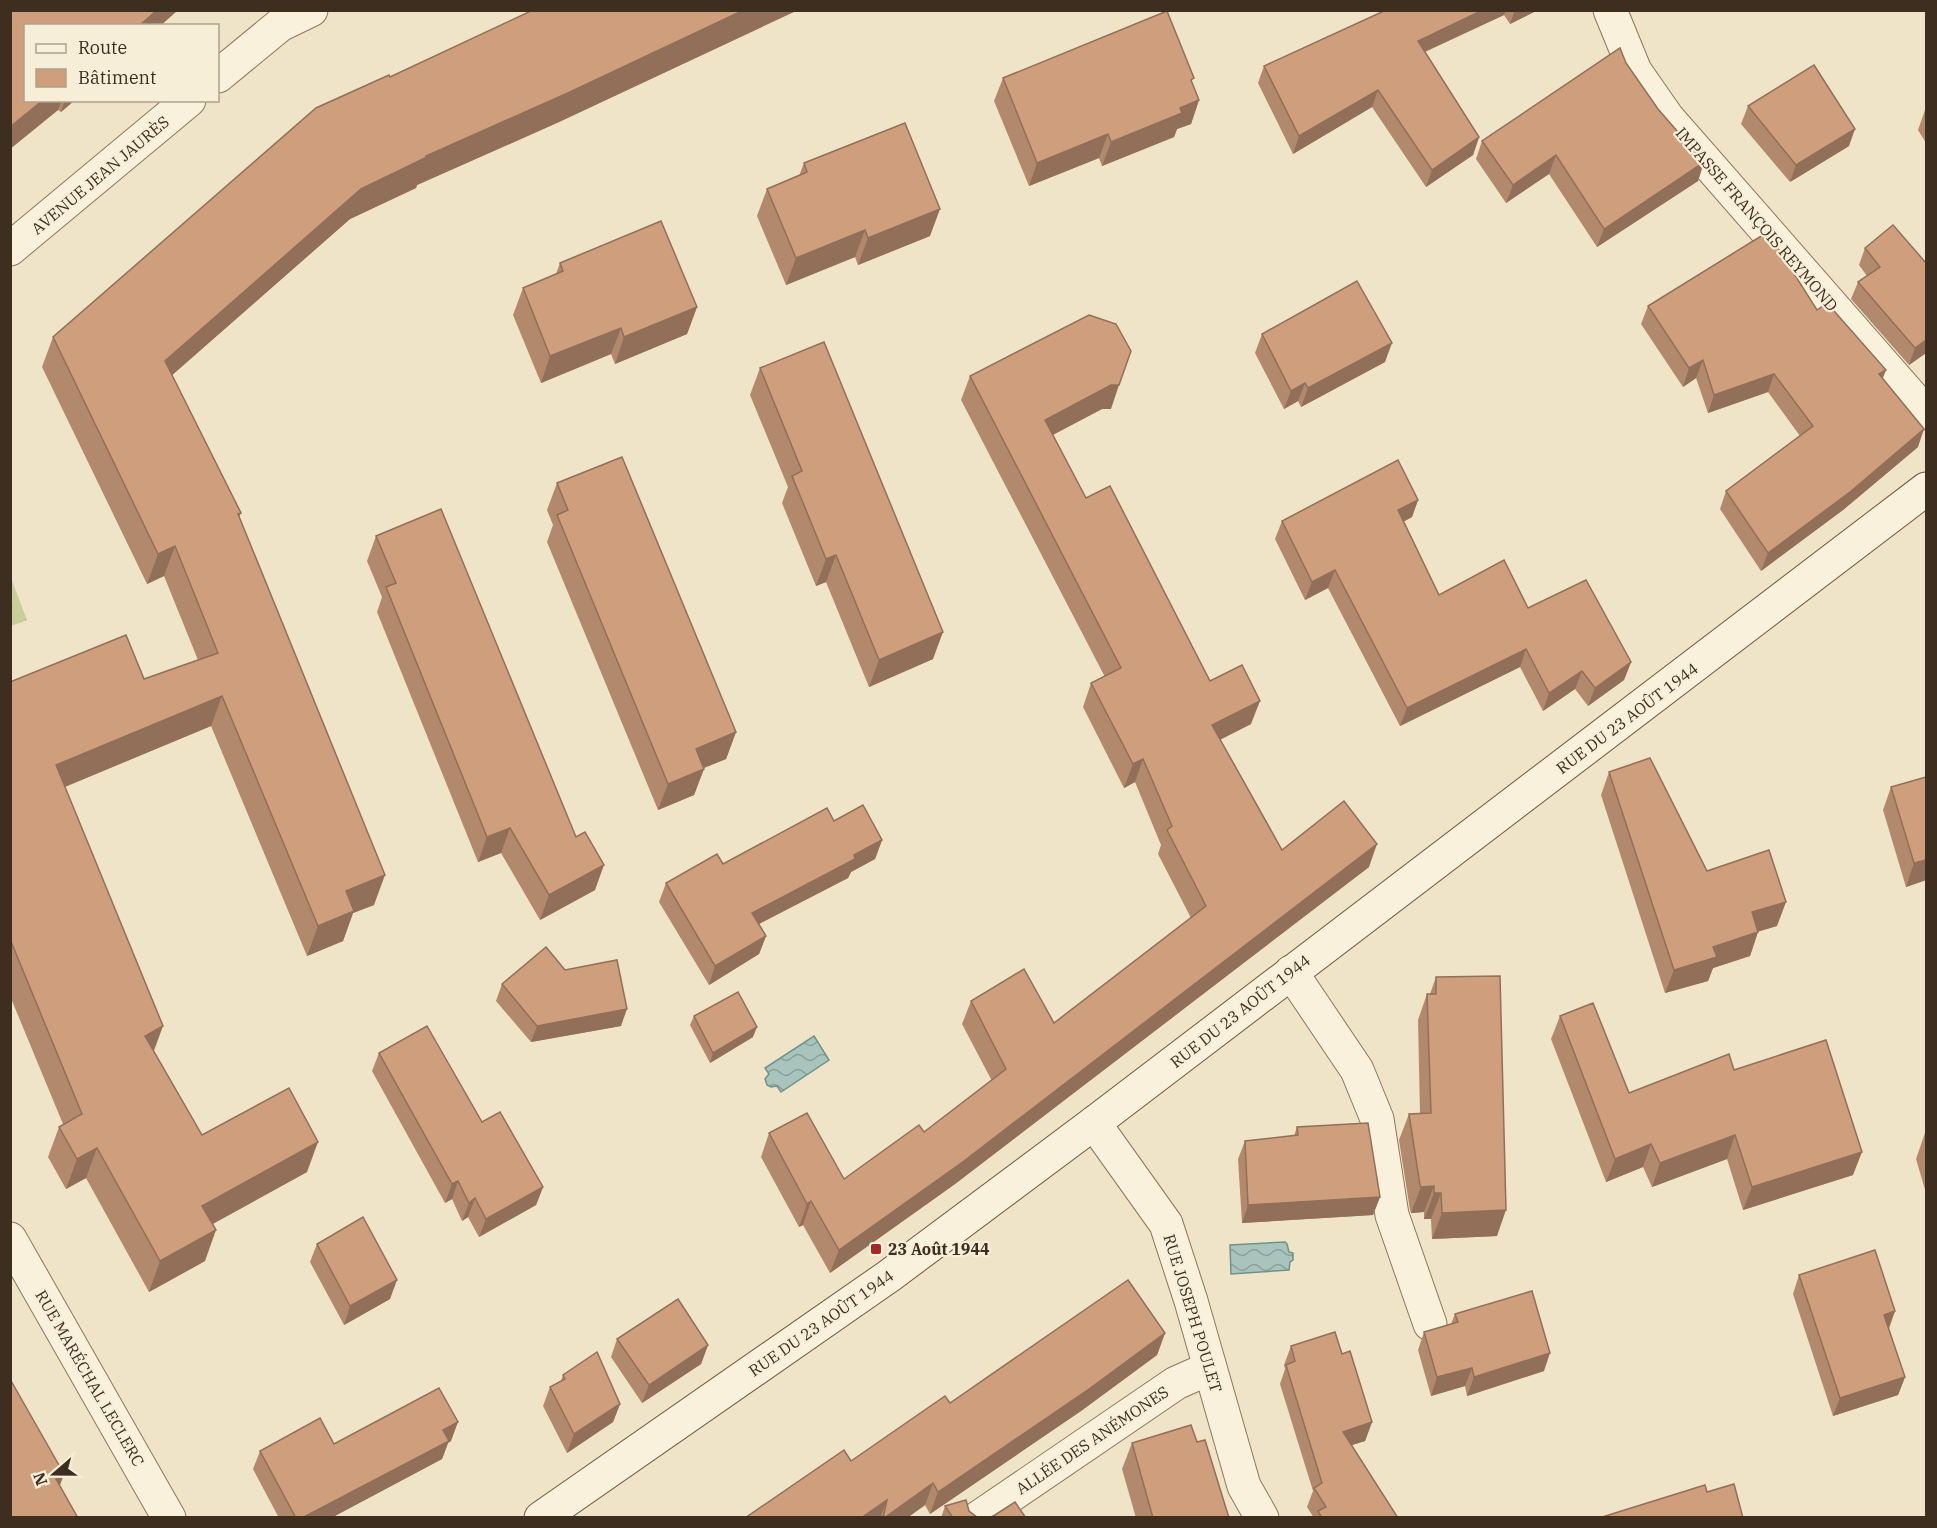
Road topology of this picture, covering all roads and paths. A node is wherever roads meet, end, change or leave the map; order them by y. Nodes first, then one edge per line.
1 (311, 10) edge
2 (1610, 10) edge
3 (219, 75) edge
4 (187, 102) edge
5 (10, 249) edge
6 (1926, 413) edge
7 (1926, 489) edge
8 (1291, 972) junction
9 (1094, 1123) junction
10 (10, 1239) edge
11 (1430, 1324) dead end
12 (1210, 1368) junction
13 (169, 1518) edge
14 (541, 1518) edge
15 (978, 1518) edge
16 (1262, 1518) edge

1 - 3 street
2 - 6 street, IMPASSE FRANÇOIS REYMOND
4 - 5 street, AVENUE JEAN JAURÈS
7 - 8 street, RUE DU 23 AOÛT 1944
8 - 9 street, RUE DU 23 AOÛT 1944
8 - 11 street
9 - 12 street, RUE JOSEPH POULET
9 - 14 street, RUE DU 23 AOÛT 1944
10 - 13 street, RUE MARÉCHAL LECLERC
12 - 15 street, ALLÉE DES ANÉMONES
12 - 16 street, RUE JOSEPH POULET

